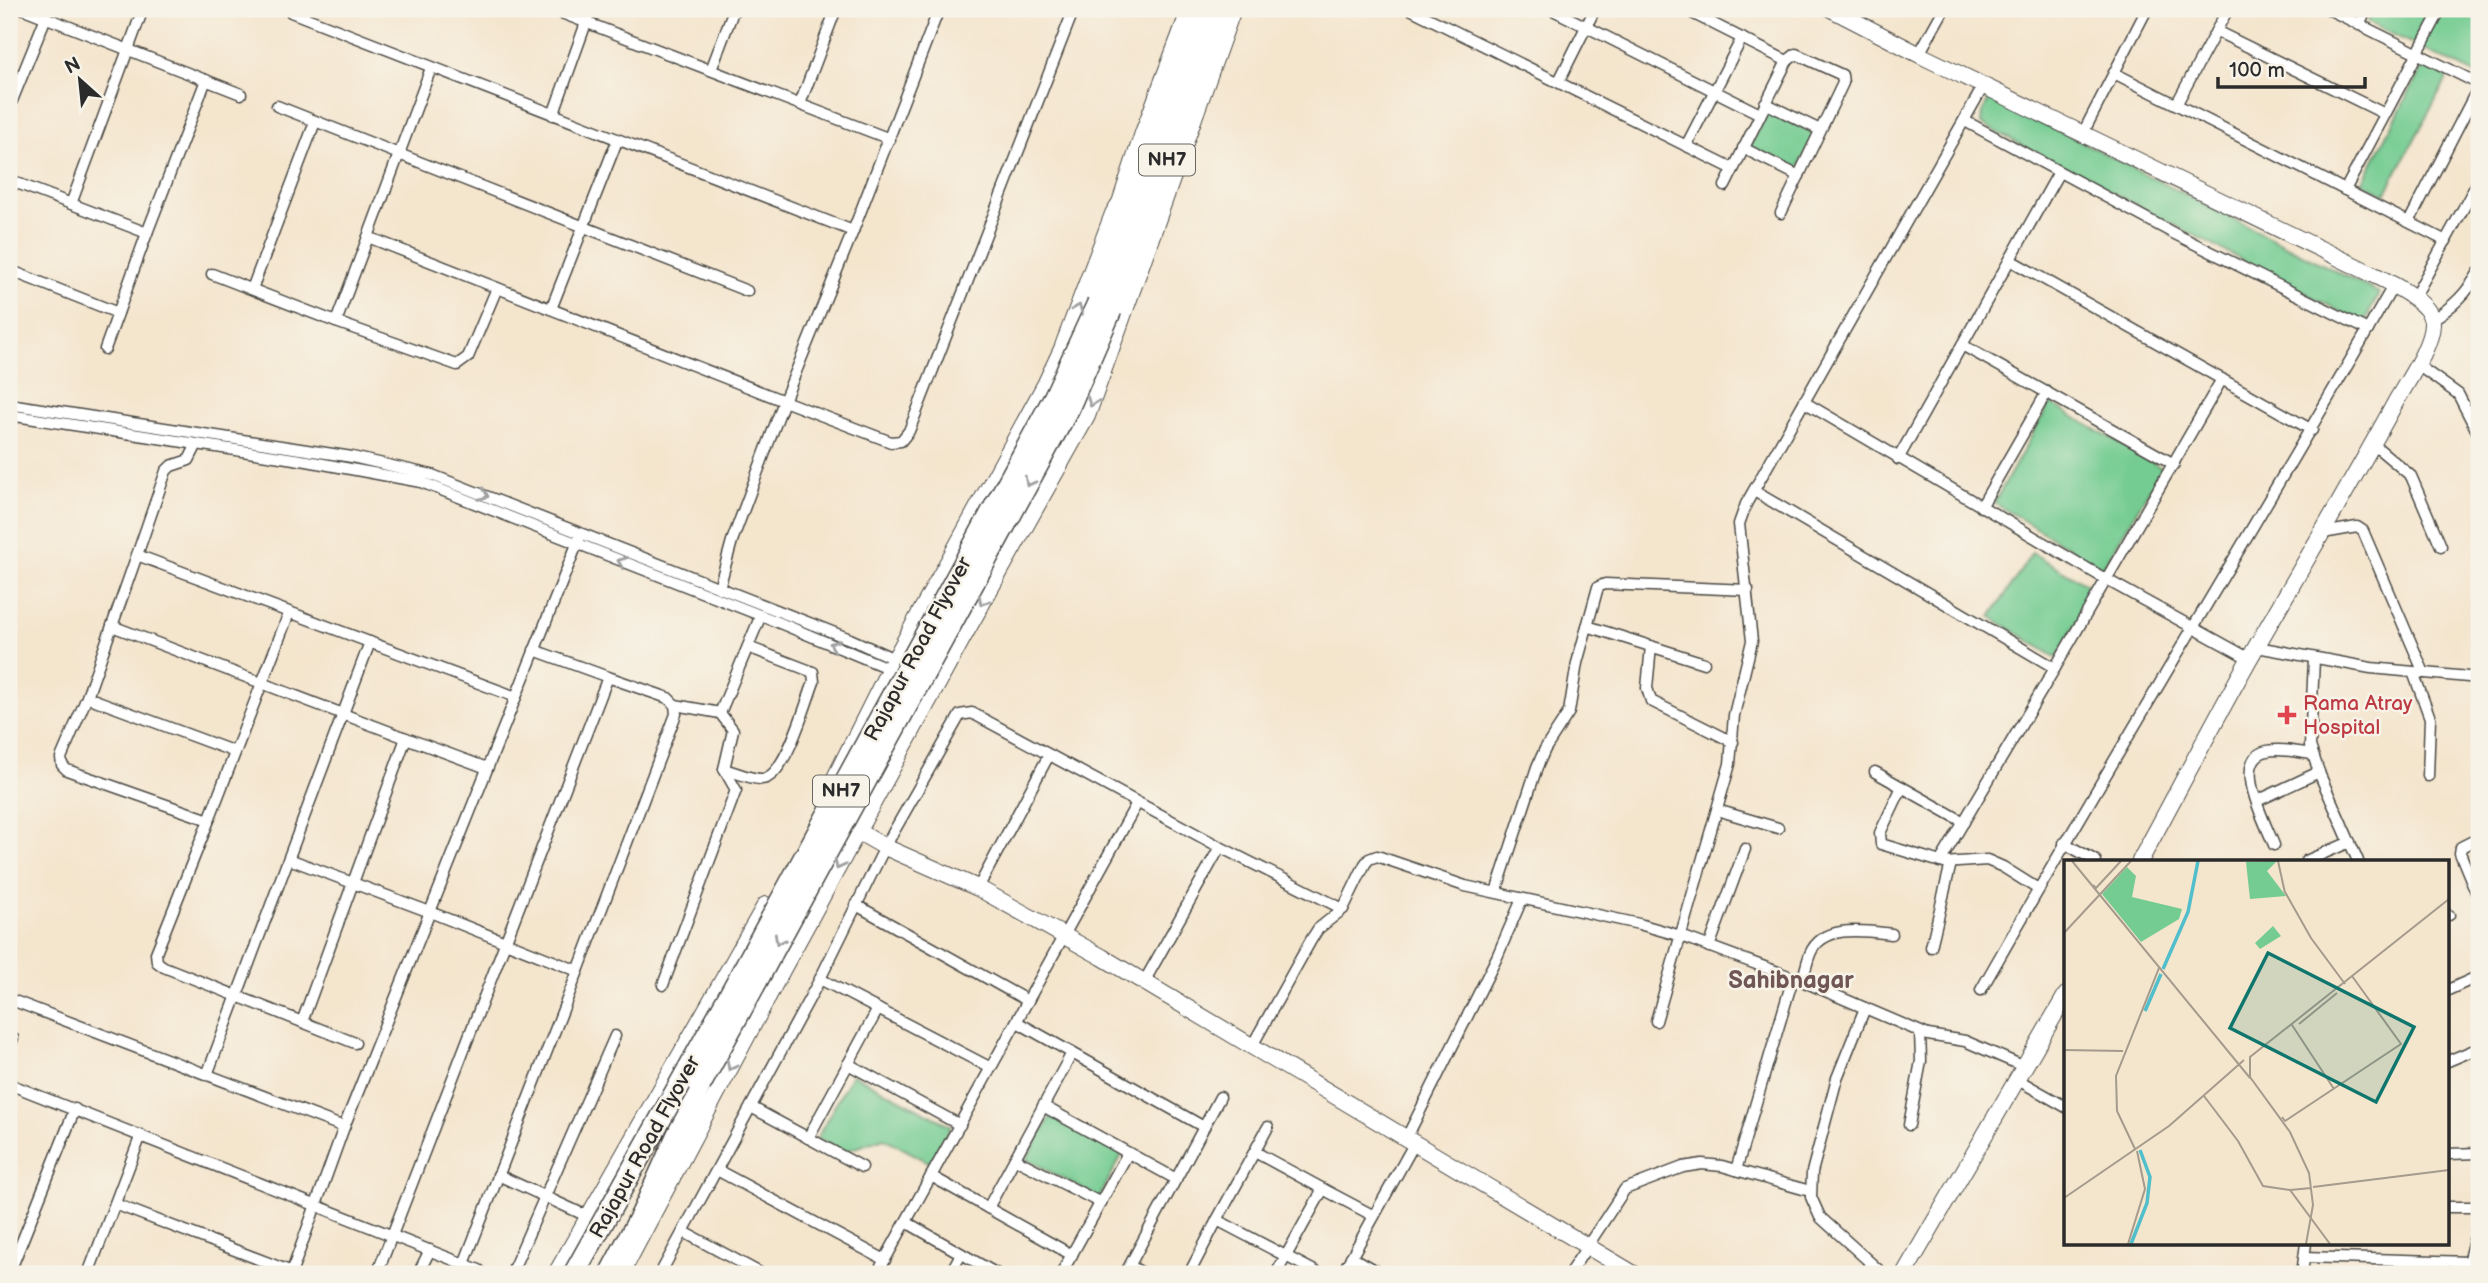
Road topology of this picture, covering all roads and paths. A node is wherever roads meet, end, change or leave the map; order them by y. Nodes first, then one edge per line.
1 (24, 9) edge
2 (143, 9) edge
3 (551, 9) edge
4 (591, 9) edge
5 (734, 9) edge
6 (836, 9) edge
7 (939, 9) edge
8 (1074, 9) edge
9 (1190, 9) edge
10 (1203, 9) edge
11 (1222, 9) edge
12 (1234, 9) edge
13 (1410, 9) edge
14 (1551, 9) edge
15 (1595, 9) edge
16 (1684, 9) edge
17 (1831, 9) edge
18 (1944, 9) edge
19 (2147, 9) edge
20 (2228, 9) edge
21 (2328, 9) edge
22 (2367, 9) edge
23 (2441, 9) edge
24 (289, 10) edge
25 (46, 17) junction
26 (586, 22) junction
27 (2359, 25) junction
28 (1587, 26) junction
29 (2216, 31) junction
30 (1742, 38) junction
31 (128, 49) junction
32 (2417, 53) junction
33 (1919, 54) junction
34 (1787, 61) junction
35 (431, 68) junction
36 (711, 70) junction
37 (2114, 73) junction
38 (206, 80) junction
39 (1559, 81) junction
40 (1984, 85) junction
41 (2479, 85) edge
42 (1715, 91) junction
43 (242, 94) dead end
44 (1765, 103) junction
45 (2177, 103) junction
46 (800, 104) junction
47 (277, 106) dead end
48 (9, 108) edge
49 (1760, 114) junction
50 (2385, 114) junction
51 (553, 115) junction
52 (1965, 121) junction
53 (315, 122) junction
54 (1821, 130) junction
55 (2083, 133) junction
56 (890, 139) junction
57 (617, 141) junction
58 (1686, 146) junction
59 (1743, 148) junction
60 (398, 155) junction
61 (1733, 169) junction
62 (2059, 172) junction
63 (1798, 176) junction
64 (9, 180) edge
65 (2479, 180) edge
66 (1725, 186) dead end
67 (2345, 190) junction
68 (1127, 201) junction
69 (71, 204) junction
70 (1781, 213) dead end
71 (2409, 222) junction
72 (583, 228) junction
73 (853, 231) junction
74 (148, 233) junction
75 (368, 237) junction
76 (2446, 241) junction
77 (2010, 260) junction
78 (9, 270) edge
79 (2479, 273) edge
80 (212, 274) dead end
81 (2393, 286) junction
82 (497, 288) junction
83 (252, 289) junction
84 (747, 291) dead end
85 (2414, 298) junction
86 (1105, 306) junction
87 (551, 309) junction
88 (118, 313) junction
89 (2432, 319) junction
90 (336, 322) junction
91 (2368, 330) junction
92 (1962, 345) junction
93 (105, 349) dead end
94 (2416, 363) junction
95 (2222, 379) junction
96 (2047, 392) junction
97 (784, 401) junction
98 (1804, 402) junction
99 (9, 404) edge
100 (9, 415) edge
101 (2312, 430) junction
102 (2479, 435) edge
103 (197, 444) junction
104 (2373, 444) junction
105 (1898, 459) junction
106 (2174, 464) junction
107 (1754, 491) junction
108 (1981, 507) junction
109 (2323, 533) junction
110 (579, 539) junction
111 (2441, 546) dead end
112 (137, 555) junction
113 (2107, 580) junction
114 (719, 588) junction
115 (1748, 590) junction
116 (289, 613) junction
117 (761, 615) junction
118 (112, 626) junction
119 (1587, 626) junction
120 (2192, 628) junction
121 (370, 642) junction
122 (1651, 646) junction
123 (748, 647) junction
124 (534, 650) junction
125 (2253, 653) junction
126 (2314, 659) junction
127 (1704, 663) dead end
128 (896, 665) junction
129 (2055, 668) junction
130 (2418, 672) junction
131 (608, 677) junction
132 (2479, 678) edge
133 (262, 683) junction
134 (938, 684) junction
135 (87, 697) junction
136 (516, 697) junction
137 (675, 705) junction
138 (720, 713) junction
139 (343, 714) junction
140 (406, 738) junction
141 (1733, 742) junction
142 (235, 752) junction
143 (2312, 754) junction
144 (1049, 755) junction
145 (487, 768) junction
146 (724, 769) junction
147 (1875, 772) dead end
148 (2319, 772) junction
149 (2428, 776) dead end
150 (1902, 787) junction
151 (2257, 801) junction
152 (1136, 803) junction
153 (1717, 810) junction
154 (819, 812) junction
155 (209, 820) junction
156 (1964, 822) junction
157 (1778, 828) dead end
158 (858, 831) junction
159 (2479, 838) edge
160 (2350, 842) junction
161 (2064, 843) junction
162 (2274, 845) dead end
163 (885, 846) junction
164 (1220, 847) junction
165 (1745, 849) dead end
166 (289, 859) junction
167 (2094, 860) edge
168 (2141, 860) edge
169 (2308, 860) edge
170 (2358, 860) edge
171 (1946, 863) junction
172 (353, 883) junction
173 (978, 888) junction
174 (2038, 889) junction
175 (1496, 892) junction
176 (1522, 899) junction
177 (2479, 899) edge
178 (856, 905) junction
179 (1343, 909) junction
180 (430, 912) junction
181 (1892, 934) dead end
182 (1681, 936) junction
183 (1064, 937) junction
184 (506, 943) junction
185 (1709, 947) junction
186 (1931, 947) dead end
187 (578, 971) junction
188 (2479, 976) edge
189 (820, 979) junction
190 (1798, 979) junction
191 (1144, 982) junction
192 (663, 985) dead end
193 (2450, 988) edge
194 (1981, 990) dead end
195 (236, 996) junction
196 (9, 999) edge
197 (1028, 1001) junction
198 (1864, 1008) junction
199 (878, 1009) junction
200 (2062, 1012) edge
201 (1656, 1021) dead end
202 (302, 1022) junction
203 (1017, 1022) junction
204 (1920, 1032) junction
205 (615, 1036) dead end
206 (355, 1043) dead end
207 (1252, 1046) junction
208 (2479, 1048) edge
209 (1072, 1053) junction
210 (2450, 1060) edge
211 (848, 1064) junction
212 (991, 1068) junction
213 (2021, 1074) junction
214 (207, 1075) junction
215 (9, 1084) edge
216 (1220, 1097) dead end
217 (1044, 1106) junction
218 (2064, 1106) edge
219 (751, 1107) junction
220 (75, 1109) junction
221 (960, 1125) junction
222 (1909, 1125) dead end
223 (1204, 1127) junction
224 (1268, 1127) dead end
225 (344, 1128) junction
226 (141, 1135) junction
227 (808, 1138) junction
228 (1410, 1141) junction
229 (1255, 1152) junction
230 (1128, 1153) junction
231 (2479, 1153) edge
232 (2450, 1154) edge
233 (1014, 1159) junction
234 (862, 1167) dead end
235 (717, 1170) junction
236 (1736, 1170) junction
237 (498, 1175) junction
238 (931, 1176) junction
239 (1176, 1179) junction
240 (1323, 1189) junction
241 (1810, 1191) junction
242 (546, 1196) junction
243 (1101, 1203) junction
244 (115, 1204) junction
245 (316, 1204) junction
246 (2450, 1207) edge
247 (2479, 1207) edge
248 (988, 1208) junction
249 (1374, 1216) junction
250 (589, 1217) junction
251 (1217, 1220) junction
252 (906, 1222) junction
253 (2479, 1222) edge
254 (684, 1232) junction
255 (392, 1235) junction
256 (2306, 1244) edge
257 (2476, 1244) edge
258 (1586, 1246) junction
259 (429, 1250) junction
260 (961, 1254) junction
261 (1072, 1255) junction
262 (1287, 1257) junction
263 (1352, 1257) junction
264 (2304, 1257) junction
265 (885, 1260) junction
266 (2469, 1262) junction
267 (464, 1264) junction
268 (479, 1270) dead end
269 (1128, 1270) edge
270 (292, 1273) edge
271 (9, 1274) edge
272 (88, 1274) edge
273 (377, 1274) edge
274 (418, 1274) edge
275 (511, 1274) edge
276 (556, 1274) edge
277 (574, 1274) edge
278 (610, 1274) edge
279 (621, 1274) edge
280 (661, 1274) edge
281 (762, 1274) edge
282 (877, 1274) edge
283 (950, 1274) edge
284 (997, 1274) edge
285 (1061, 1274) edge
286 (1144, 1274) edge
287 (1189, 1274) edge
288 (1276, 1274) edge
289 (1320, 1274) edge
290 (1342, 1274) edge
291 (1381, 1274) edge
292 (1569, 1274) edge
293 (1634, 1274) edge
294 (1883, 1274) edge
295 (1905, 1274) edge
296 (2301, 1274) edge
297 (2465, 1274) edge

1 - 25 street
2 - 31 street
3 - 26 street
4 - 26 street
5 - 36 street
6 - 46 street
7 - 56 street
8 - 97 street
9 - 68 street
10 - 68 highway, NH7
11 - 86 highway, Rajapur Road Flyover / NH7
12 -> 134 street
13 - 39 street
14 - 28 street
15 - 28 street
16 - 30 street
17 - 33 street
18 - 33 street
19 - 37 street
20 - 29 street
21 - 27 street
22 - 27 street
23 - 32 street
24 - 35 street
25 - 31 street
25 - 48 street
26 - 36 street
26 - 51 street
27 - 32 street
28 - 39 street
28 - 42 street
29 - 45 street
29 - 50 street
30 - 34 street
30 - 42 street
31 - 38 street
31 - 69 street
32 - 41 street
32 - 50 street
33 - 40 street
34 - 44 street
34 - 54 street
35 - 51 street
35 - 60 street
36 - 46 street
37 - 45 street
37 - 55 street
38 - 43 street
38 - 74 street
39 - 58 street
40 - 52 street
40 - 55 street
41 - 71 street
42 - 49 street
42 - 58 street
44 - 49 street
44 - 54 street
45 - 67 street
46 - 56 street
47 - 53 street
49 - 59 street
50 - 67 street
51 - 57 street
52 - 62 street
52 - 98 street
53 - 60 street
53 - 83 street
54 - 63 street
55 - 81 street
56 - 73 street
57 - 72 street
57 - 73 street
58 - 61 street
59 - 61 street
59 - 63 street
60 - 72 street
60 - 75 street
61 - 66 street
62 - 77 street
62 - 91 street
63 - 70 street
64 - 69 street
65 - 76 street
67 - 71 street
68 - 86 highway, Rajapur Road Flyover / NH7
128 -> 68 main road
69 - 74 street
71 - 76 street
72 - 84 street
72 - 87 street
73 - 97 street
74 - 88 street
75 - 82 street
75 - 90 street
76 - 85 street
77 - 92 street
77 - 95 street
78 - 88 street
79 - 89 street
80 - 83 street
81 - 85 street
81 - 91 street
82 - 87 street
82 - 90 street
83 - 90 street
85 - 89 street
86 - 277 highway, Rajapur Road Flyover / NH7, bridge
86 -> 278 highway, Rajapur Road Flyover / NH7, bridge
87 - 97 street
88 - 93 street
89 - 94 street
91 - 101 street
92 - 96 street
92 - 105 street
94 - 102 street
94 - 104 street
95 - 101 street
95 - 106 street
96 - 106 street
96 - 108 street
97 - 114 street
98 - 105 street
98 - 107 street
99 -> 110 street
100 - 103 street
101 - 120 street
103 - 110 street
103 - 112 street
104 - 109 street
104 - 111 street
105 - 108 street
106 - 113 street
107 - 115 street
107 - 129 street
108 - 113 street
109 - 125 street
109 - 130 street
110 - 114 street
117 -> 110 street
110 - 124 street
112 - 116 street
112 - 118 street
113 - 120 street
113 - 129 street
114 - 128 street
115 - 119 street
115 - 141 street
116 - 121 street
116 - 133 street
117 - 123 street
128 -> 117 street
118 - 133 street
118 - 135 street
119 - 122 street
119 - 175 street
120 - 125 street
120 - 161 street
121 - 136 street
121 - 139 street
122 - 127 street
122 - 141 street
123 - 138 street
123 - 146 street
124 - 131 street
124 - 136 street
125 - 126 street
125 - 168 street
126 - 130 street
126 - 143 street
128 - 134 street
128 - 154 main road
129 - 156 street
130 - 132 street
130 - 149 street
131 - 137 street
131 - 184 street
133 - 139 street
133 - 142 street
134 - 158 street
135 - 142 street
135 - 155 street
136 - 145 street
137 - 138 street
137 - 187 street
138 - 146 street
139 - 140 street
139 - 166 street
140 - 145 street
140 - 172 street
141 - 153 street
142 - 155 street
143 - 148 street
143 - 151 street
144 - 152 street
144 - 163 street
144 - 173 street
145 - 180 street
146 - 192 street
147 - 150 street
148 - 151 street
148 - 160 street
150 - 156 street
150 - 171 street
151 - 162 street
152 - 164 street
152 - 183 street
153 - 157 street
153 - 182 street
154 - 158 street
154 - 250 main road
155 - 195 street
156 - 171 street
158 - 163 street
158 -> 279 street
159 - 177 street
160 - 169 street
160 - 170 street
161 - 167 street
161 - 174 street
163 - 173 street
163 - 178 street
164 - 179 street
164 - 191 street
165 - 185 street
166 - 172 street
166 - 195 street
171 - 174 street
171 - 186 street
172 - 180 street
172 - 202 street
173 - 183 street
174 - 194 street
175 - 176 street
175 - 179 street
176 - 182 street
176 - 228 street
178 - 189 street
178 - 197 street
179 - 207 street
180 - 184 street
180 - 225 street
181 - 190 street
182 - 185 street
182 - 201 street
183 - 191 street
183 - 197 street
184 - 187 street
184 - 255 street
185 - 190 street
187 - 237 street
188 - 193 street
189 - 199 street
189 - 219 street
190 - 198 street
190 - 236 street
191 - 207 street
195 - 202 street
195 - 214 street
196 - 214 street
197 - 203 street
198 - 204 street
198 - 241 street
199 - 211 street
199 - 212 street
200 - 213 street
202 - 206 street
203 - 209 street
203 - 212 street
204 - 213 street
204 - 222 street
205 - 242 street
207 - 228 street
208 - 210 street
209 - 217 street
209 - 223 street
211 - 221 street
211 - 227 street
212 - 221 street
213 - 218 street
213 - 295 street
214 - 225 street
215 - 220 street
216 - 223 street
217 - 230 street
217 - 233 street
219 - 227 street
219 - 235 street
220 - 226 street
220 - 271 street
221 - 238 street
223 - 239 street
224 - 229 street
225 - 245 street
226 - 244 street
226 - 245 street
227 - 234 street
228 - 249 street
228 - 258 street
229 - 240 street
229 - 251 street
230 - 239 street
230 - 243 street
231 - 232 street
233 - 243 street
233 - 248 street
235 - 254 street
235 - 265 street
236 - 241 street
236 - 258 street
237 - 242 street
237 - 267 street
238 - 248 street
238 - 252 street
239 - 269 street
240 - 249 street
240 - 262 street
241 - 294 street
242 - 250 street
242 - 275 street
243 - 261 street
244 - 270 street
244 - 272 street
245 - 255 street
245 - 270 street
246 - 247 street
248 - 261 street
249 - 263 street
250 - 276 main road
251 - 262 street
251 - 287 street
252 - 260 street
252 - 265 street
253 - 257 street
254 - 280 street
254 - 281 street
255 - 259 street
255 - 273 street
256 - 264 street
257 - 266 street
258 - 292 street
258 - 293 street
259 - 267 street
259 - 274 street
260 - 283 street
260 - 284 street
261 - 285 street
262 - 288 street
262 - 289 street
263 - 290 street
263 - 291 street
264 - 266 street
264 - 296 street
265 - 282 street
266 - 297 street
267 - 268 street
269 - 286 street

